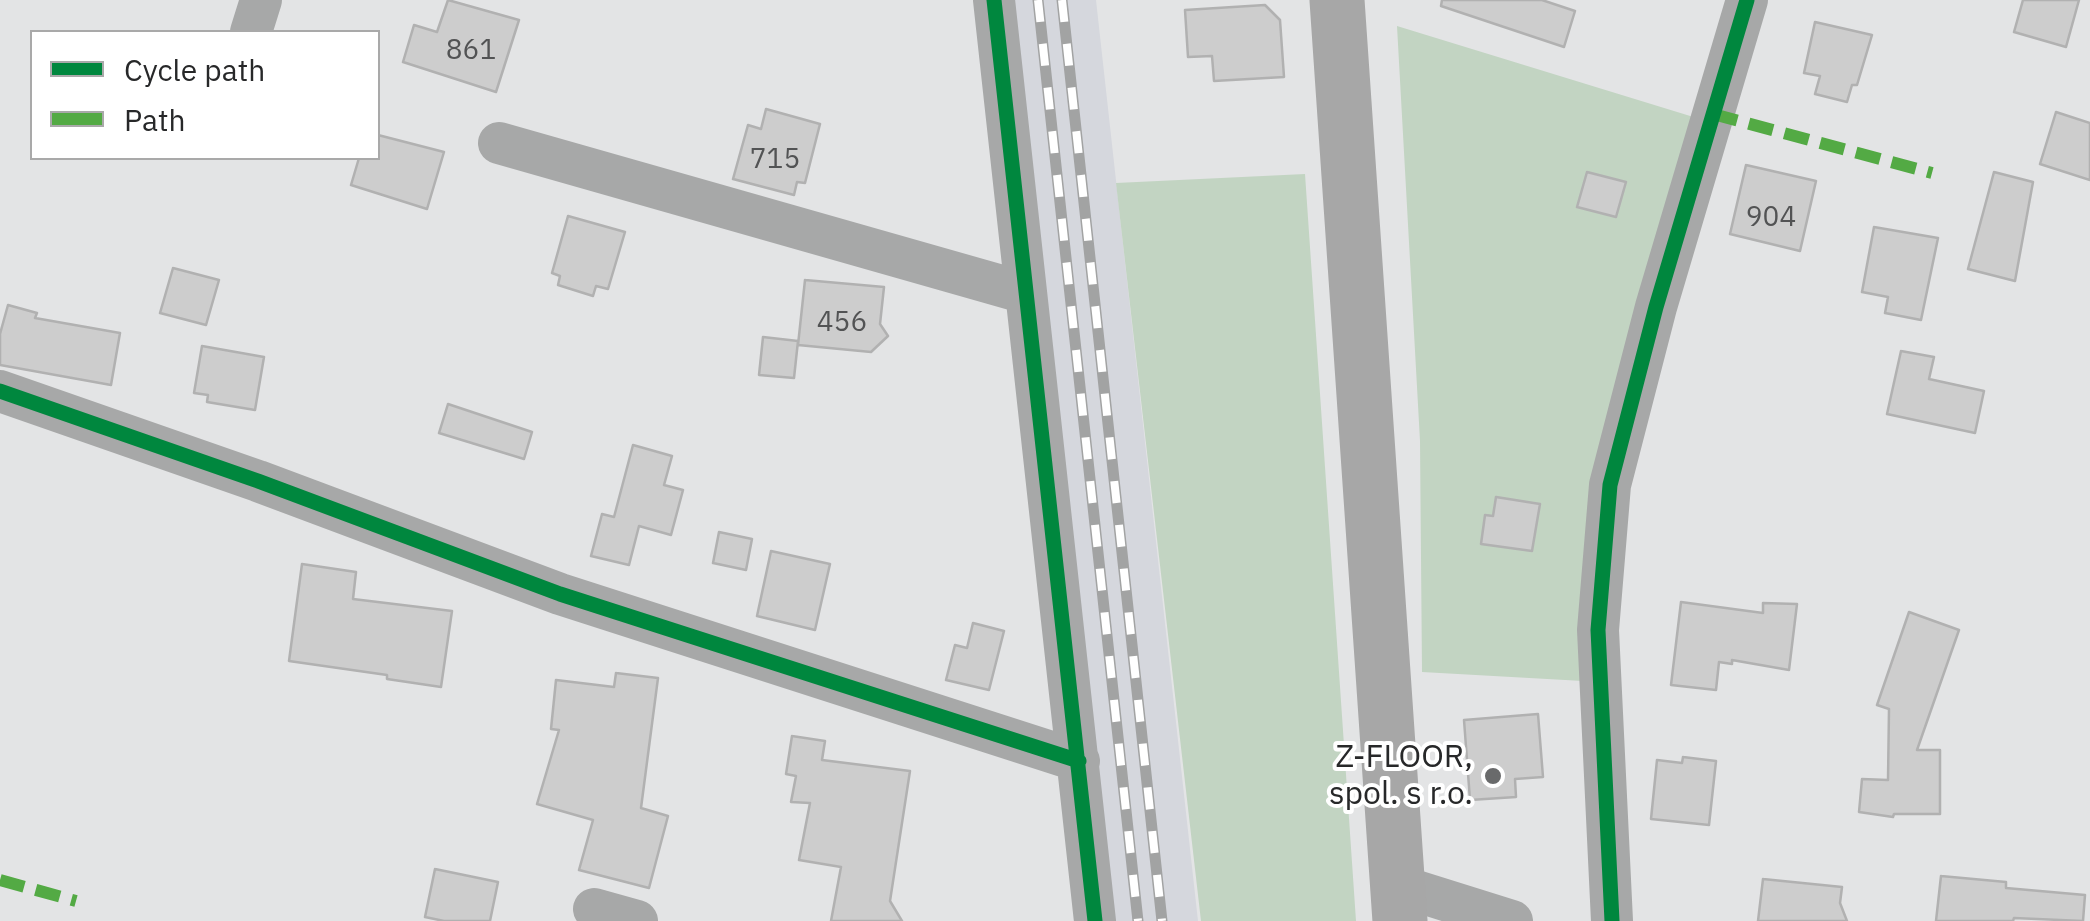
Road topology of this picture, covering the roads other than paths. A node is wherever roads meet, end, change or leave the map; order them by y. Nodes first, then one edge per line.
1 (260, 0) edge
2 (994, 0) edge
3 (1337, 0) edge
4 (1747, 0) edge
5 (252, 30) edge
6 (499, 143) dead end
7 (1026, 293) junction
8 (0, 391) edge
9 (1079, 762) junction
10 (1398, 903) edge
11 (594, 909) dead end
12 (637, 921) edge
13 (1095, 921) edge
14 (1512, 921) edge
15 (1612, 921) edge

1 - 5 street
2 - 7 street
3 - 10 main road
4 - 15 street
6 - 7 street
7 - 9 street
8 - 9 street
9 - 13 street
10 - 14 street
11 - 12 street

